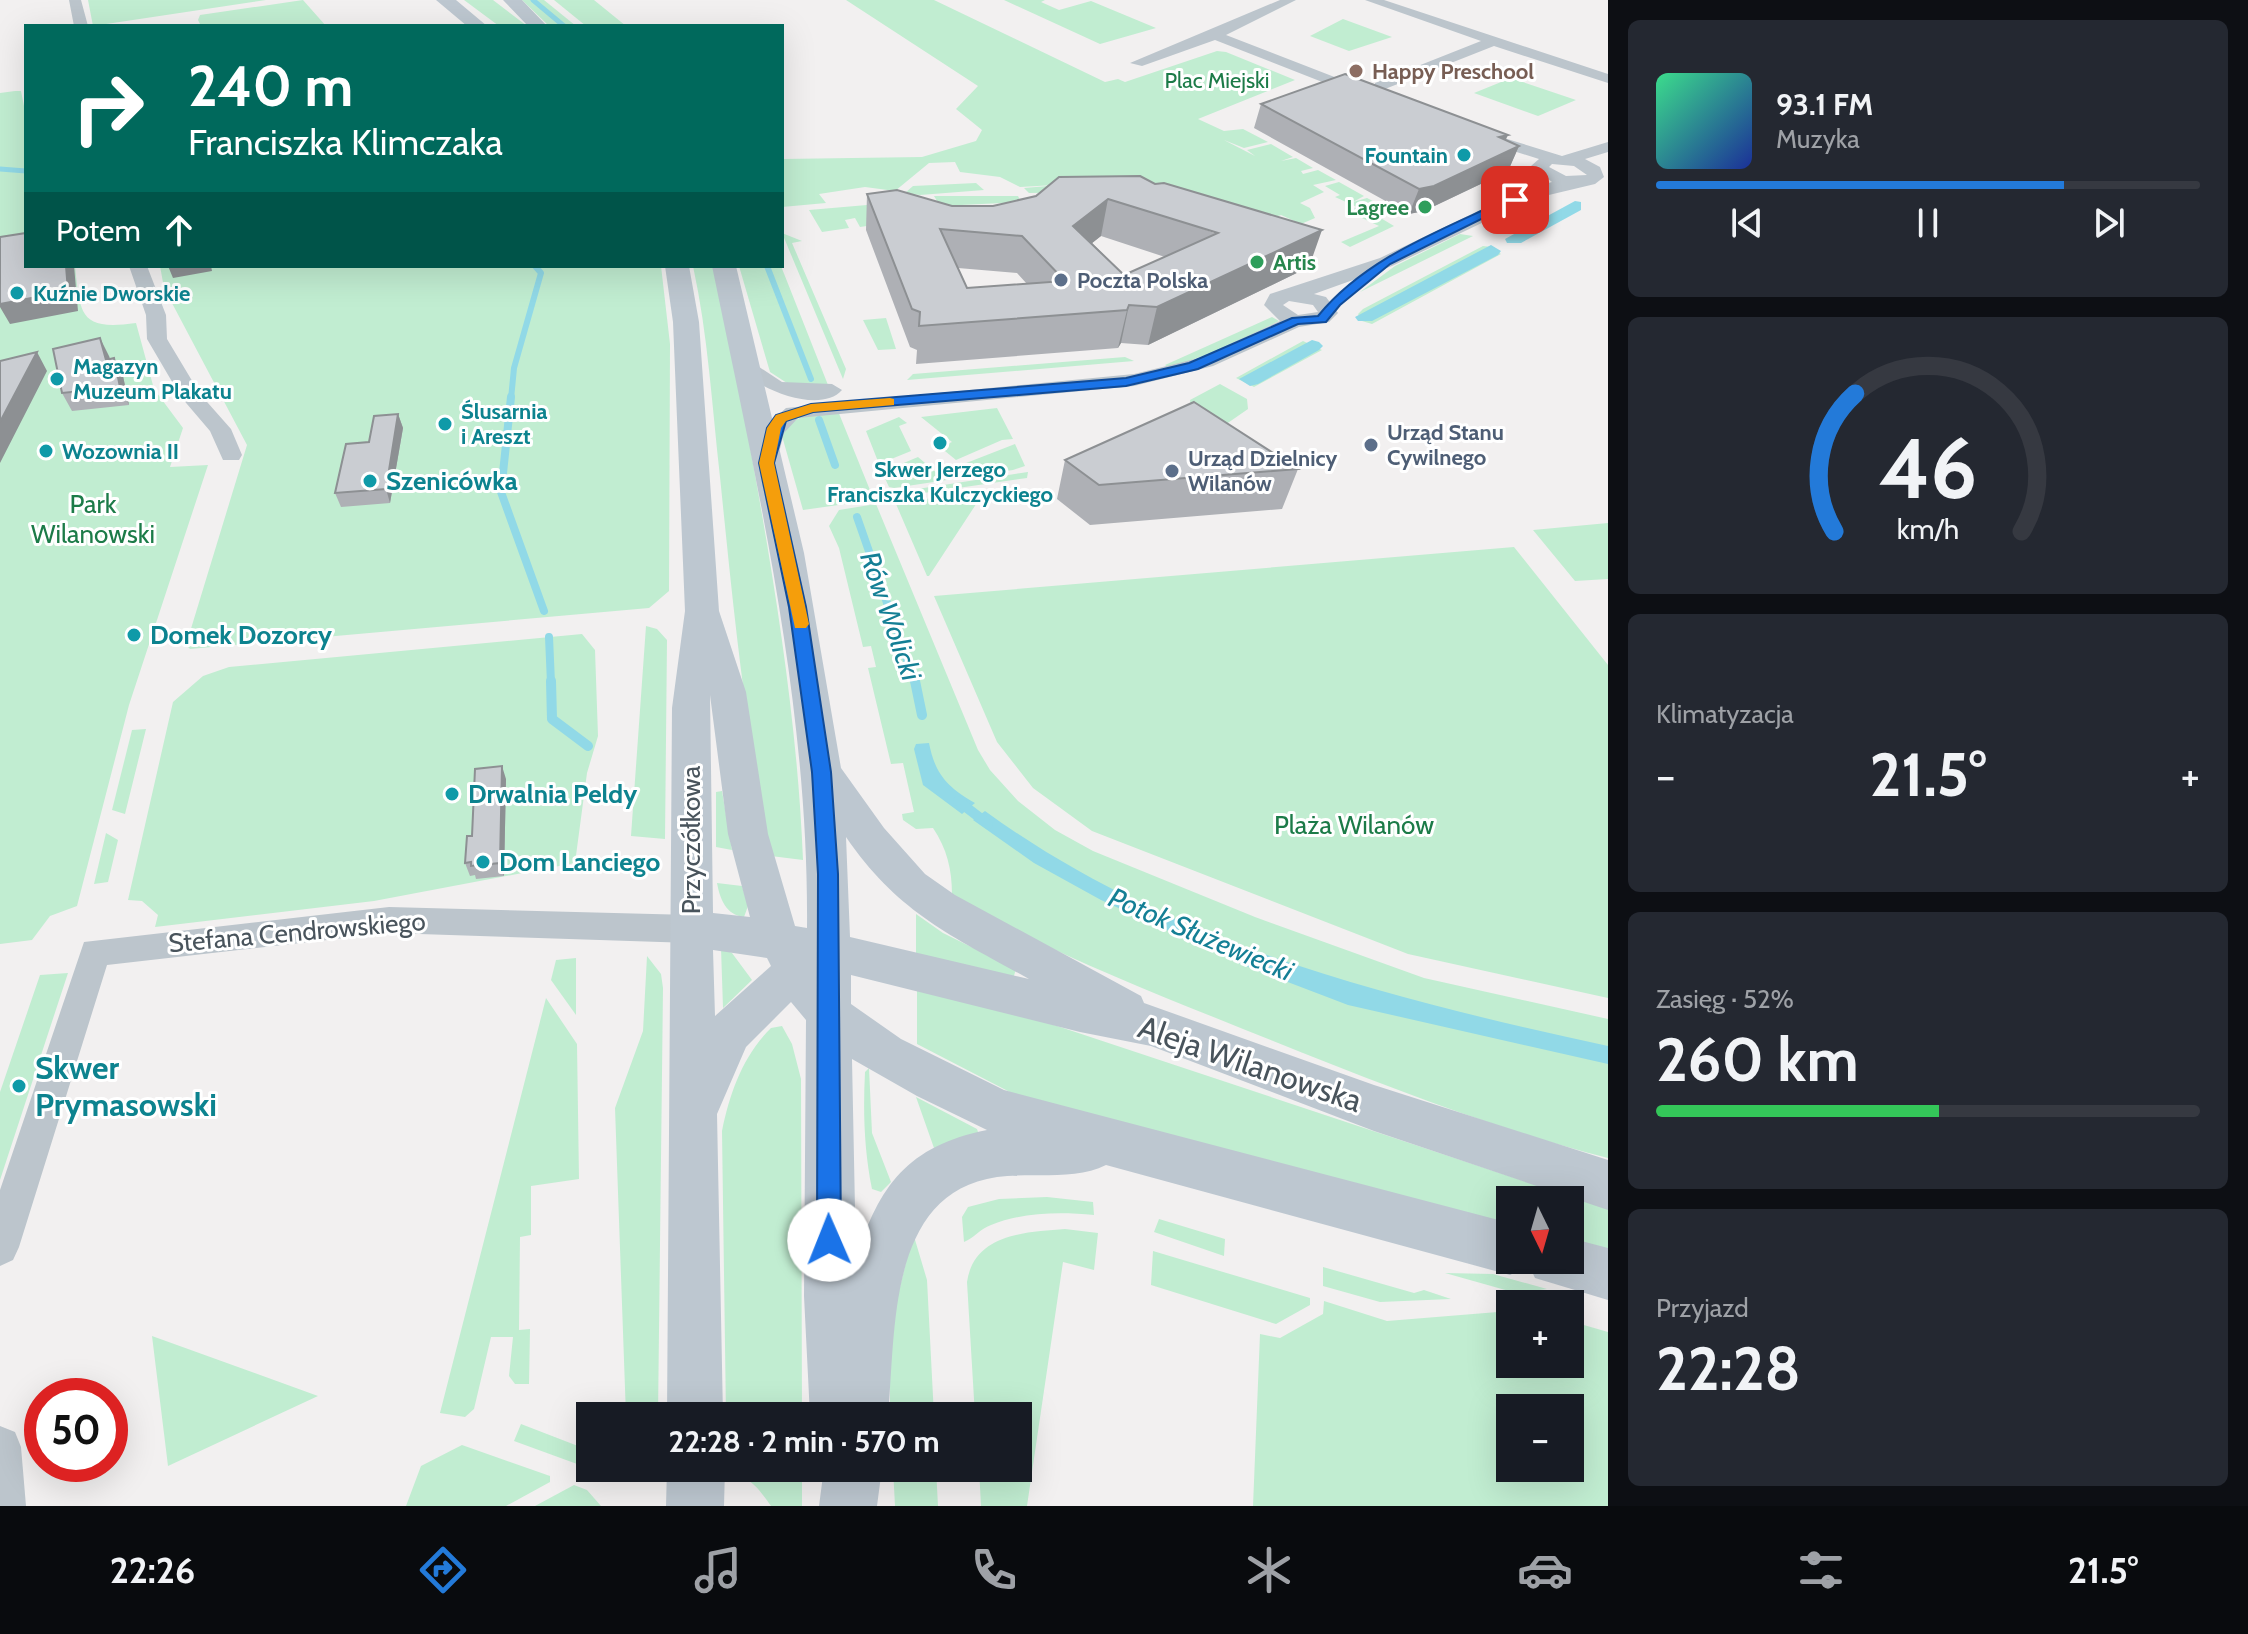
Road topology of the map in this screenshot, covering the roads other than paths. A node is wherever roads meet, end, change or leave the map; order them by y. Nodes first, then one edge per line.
1 (75, 0) edge
2 (445, 0) edge
3 (512, 0) edge
4 (1290, 0) edge
5 (1371, 0) edge
6 (81, 24) edge
7 (475, 24) edge
8 (536, 24) edge
9 (1215, 35) junction
10 (1494, 41) junction
11 (1137, 63) dead end
12 (1608, 79) edge
13 (1380, 86) edge
14 (1386, 102) edge
15 (1608, 147) edge
16 (1608, 156) edge
17 (1562, 159) junction
18 (1540, 168) junction
19 (1591, 177) edge
20 (1608, 191) edge
21 (1488, 211) junction
22 (1386, 262) junction
23 (139, 268) edge
24 (677, 268) edge
25 (724, 268) edge
26 (1297, 294) junction
27 (1275, 310) junction
28 (1328, 313) junction
29 (1296, 321) junction
30 (747, 365) junction
31 (231, 455) dead end
32 (767, 463) junction
33 (702, 611) junction
34 (822, 772) junction
35 (691, 929) junction
36 (803, 955) junction
37 (829, 1013) junction
38 (1151, 1025) junction
39 (693, 1120) junction
40 (1132, 1150) junction
41 (1608, 1185) edge
42 (1496, 1245) edge
43 (0, 1247) edge
44 (1584, 1268) edge
45 (1608, 1274) edge
46 (695, 1402) edge
47 (837, 1402) edge
48 (862, 1402) edge
49 (0, 1447) edge
50 (696, 1482) edge
51 (843, 1482) edge
52 (850, 1482) edge
53 (4, 1506) edge
54 (695, 1506) edge
55 (846, 1506) edge

1 - 6 street
2 - 7 main road
3 - 8 main road
4 - 9 street
5 - 10 street
9 - 11 street
9 - 14 street
10 - 12 street
10 - 13 street
15 - 17 street
16 - 19 street
17 - 18 street
17 - 18 street
17 - 19 street
18 - 19 street
18 - 21 street
19 - 20 street
19 - 21 street
21 - 22 street
22 - 26 street
22 - 28 street
23 - 31 street
24 - 33 main road, Przyczółkowa
25 - 30 main road
26 - 27 street
26 - 28 street
27 - 29 street
27 - 30 street
28 - 29 street
29 - 32 street
30 - 32 main road
32 - 34 main road
33 - 35 main road, Przyczółkowa
33 - 36 main road
34 - 36 main road
34 - 38 main road
35 - 36 main road, Aleja Wilanowska
35 - 39 main road, Przyczółkowa
35 - 43 street, Stefana Cendrowskiego
36 - 37 main road
36 - 38 main road, Aleja Wilanowska
36 - 39 main road
37 - 40 main road
37 - 47 main road
38 - 41 main road, Aleja Wilanowska
39 - 46 main road, Przyczółkowa
40 - 42 main road
40 - 48 main road
44 - 45 main road
49 - 53 street
50 - 54 main road
51 - 55 main road
52 - 55 main road

